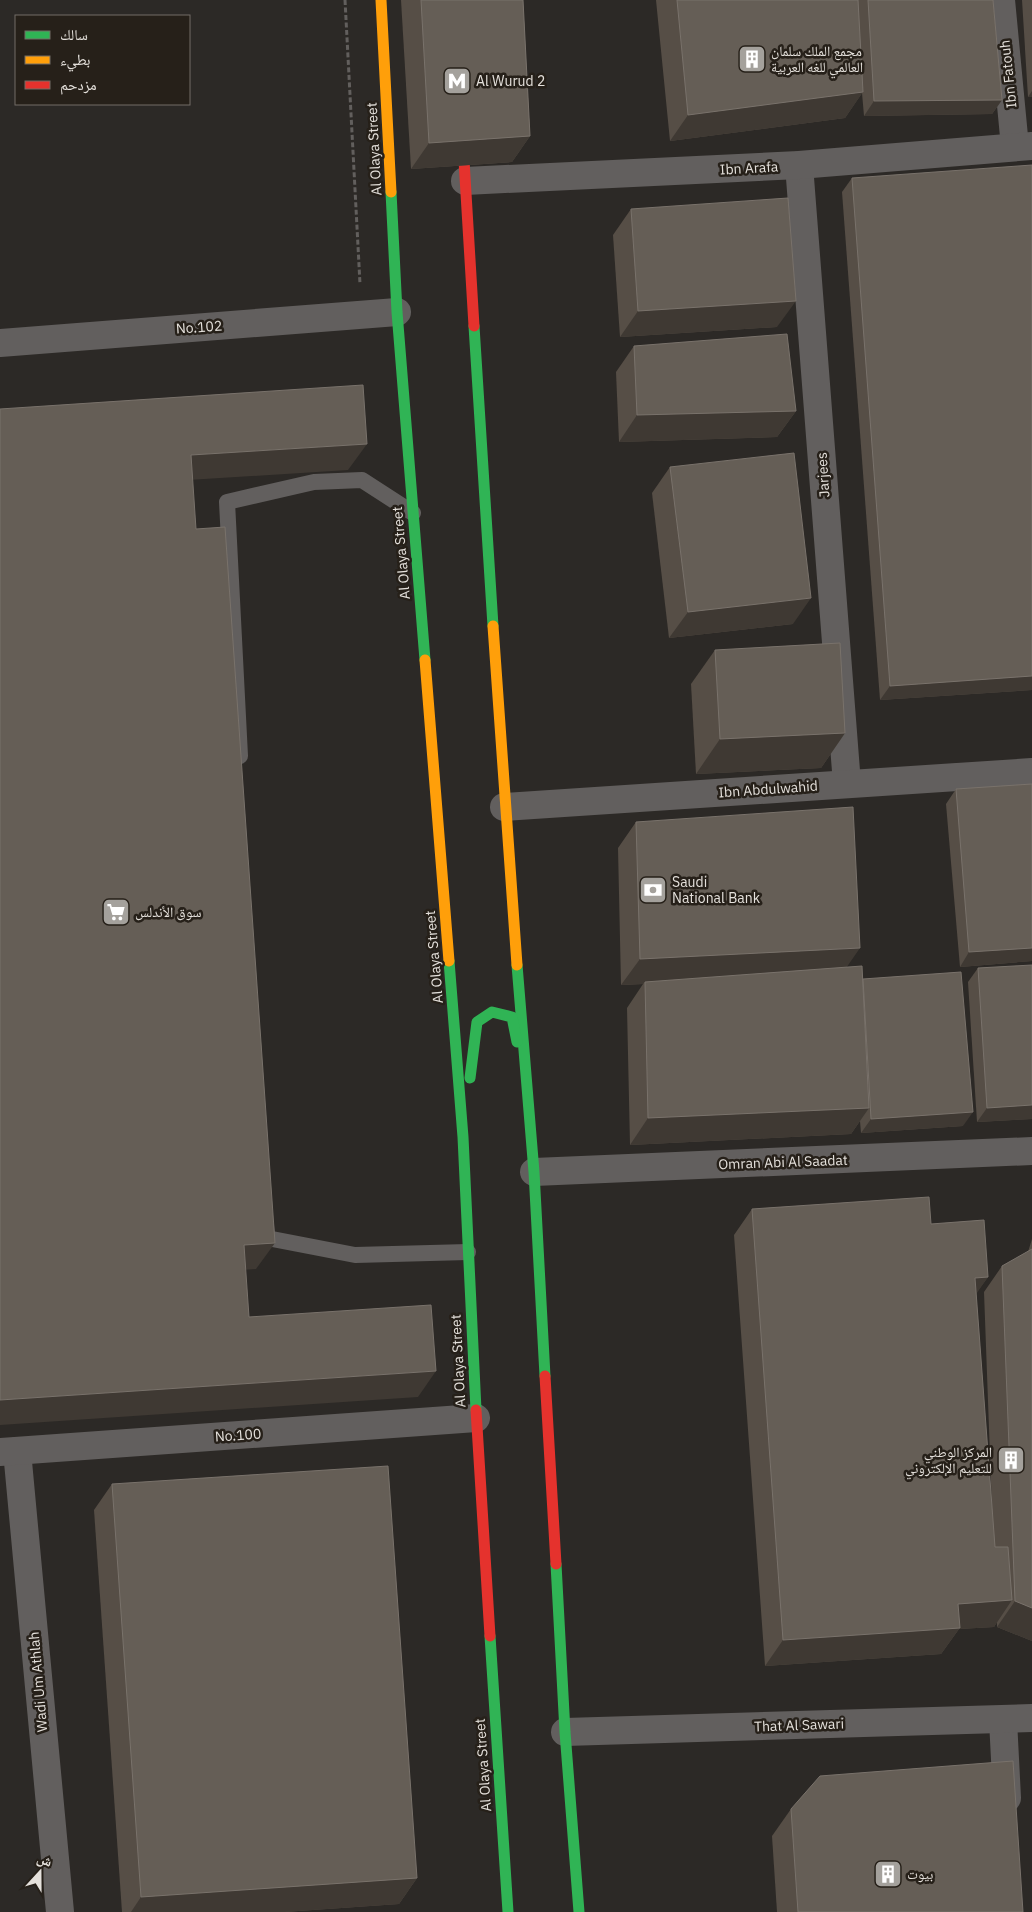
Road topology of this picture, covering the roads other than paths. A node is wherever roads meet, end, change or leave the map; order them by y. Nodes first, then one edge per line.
1 (381, 0) edge
2 (1001, 0) edge
3 (461, 114) edge
4 (1024, 147) edge
5 (799, 165) junction
6 (465, 180) junction
7 (397, 312) junction
8 (0, 343) edge
9 (413, 513) junction
10 (241, 770) edge
11 (1032, 772) edge
12 (846, 784) junction
13 (504, 807) junction
14 (528, 1103) junction
15 (463, 1137) junction
16 (1032, 1152) edge
17 (534, 1172) junction
18 (265, 1208) edge
19 (468, 1252) junction
20 (476, 1418) junction
21 (8, 1452) edge
22 (1032, 1718) edge
23 (1002, 1720) junction
24 (565, 1732) junction
25 (1009, 1825) edge
26 (60, 1912) edge
27 (508, 1912) edge
28 (578, 1912) edge

1 - 7 main road, Al Olaya Street
2 - 4 street, Ibn Fatouh
3 - 6 main road
4 - 5 street, Ibn Arafa
5 - 6 street, Ibn Arafa
5 - 12 street, Jarjees
6 - 13 main road
7 - 8 street, No.102
7 - 9 main road, Al Olaya Street
9 - 10 lane
9 - 15 main road, Al Olaya Street
11 - 12 street, Ibn Abdulwahid
12 - 13 street, Ibn Abdulwahid
13 - 14 main road
14 - 15 main road
14 - 17 main road
15 - 19 main road, Al Olaya Street
16 - 17 street, Omran Abi Al Saadat
17 - 24 main road
18 - 19 lane
19 - 20 main road, Al Olaya Street
20 - 21 street, No.100
20 - 27 main road, Al Olaya Street
21 - 26 street, Wadi Um Athlah
22 - 23 street, That Al Sawari
23 - 24 street, That Al Sawari
23 - 25 street
24 - 28 main road

